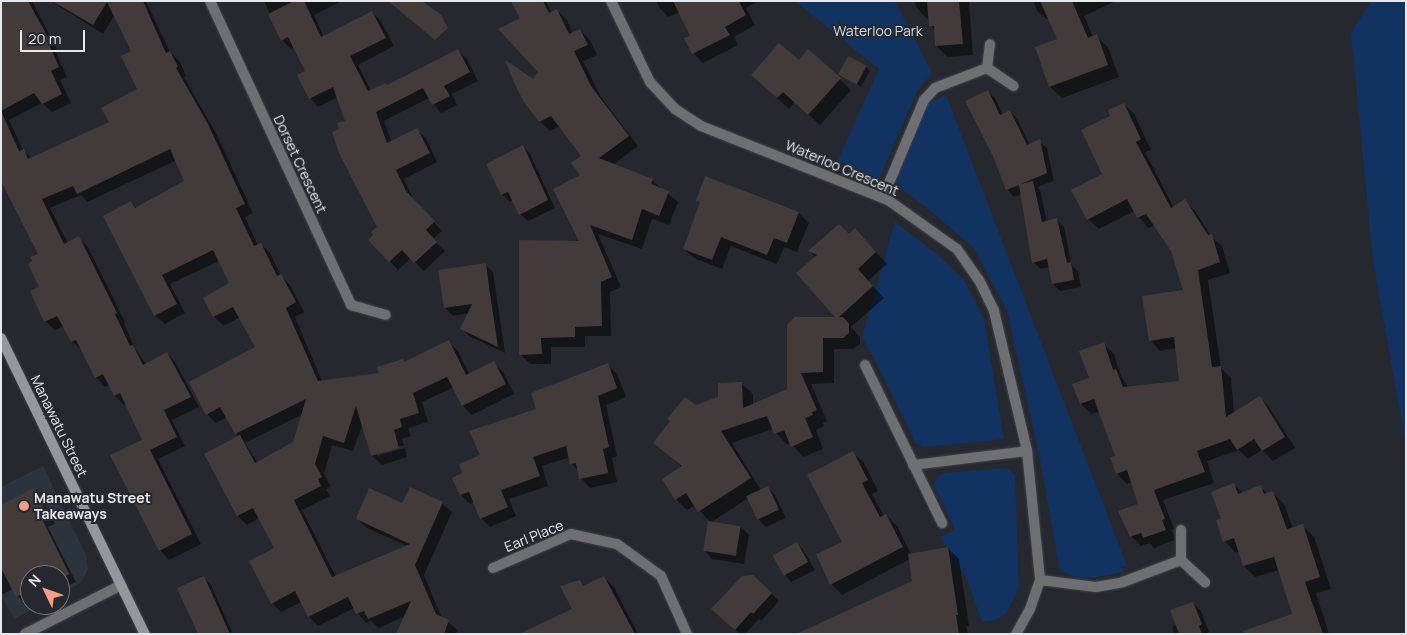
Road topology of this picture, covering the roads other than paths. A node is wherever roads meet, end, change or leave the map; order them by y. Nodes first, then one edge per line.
1 (210, 1) edge
2 (611, 1) edge
3 (990, 44) dead end
4 (987, 68) junction
5 (1014, 86) dead end
6 (883, 197) junction
7 (386, 315) dead end
8 (1, 338) edge
9 (865, 365) dead end
10 (1027, 450) junction
11 (913, 465) junction
12 (942, 523) dead end
13 (1180, 530) dead end
14 (1181, 560) junction
15 (493, 568) dead end
16 (1040, 580) junction
17 (1206, 582) dead end
18 (121, 584) junction
19 (25, 634) edge
20 (145, 634) edge
21 (687, 634) edge
22 (1016, 634) edge

1 - 7 street, Dorset Crescent
2 - 6 street, Waterloo Crescent
3 - 4 street
4 - 5 street
4 - 6 street
6 - 10 street, Waterloo Crescent
8 - 18 street, Manawatu Street
9 - 11 street
10 - 11 street
10 - 16 street, Waterloo Crescent
11 - 12 street
13 - 14 street
14 - 16 street
14 - 17 street
15 - 21 street, Earl Place
16 - 22 street, Waterloo Crescent
18 - 19 street
18 - 20 street, Manawatu Street

